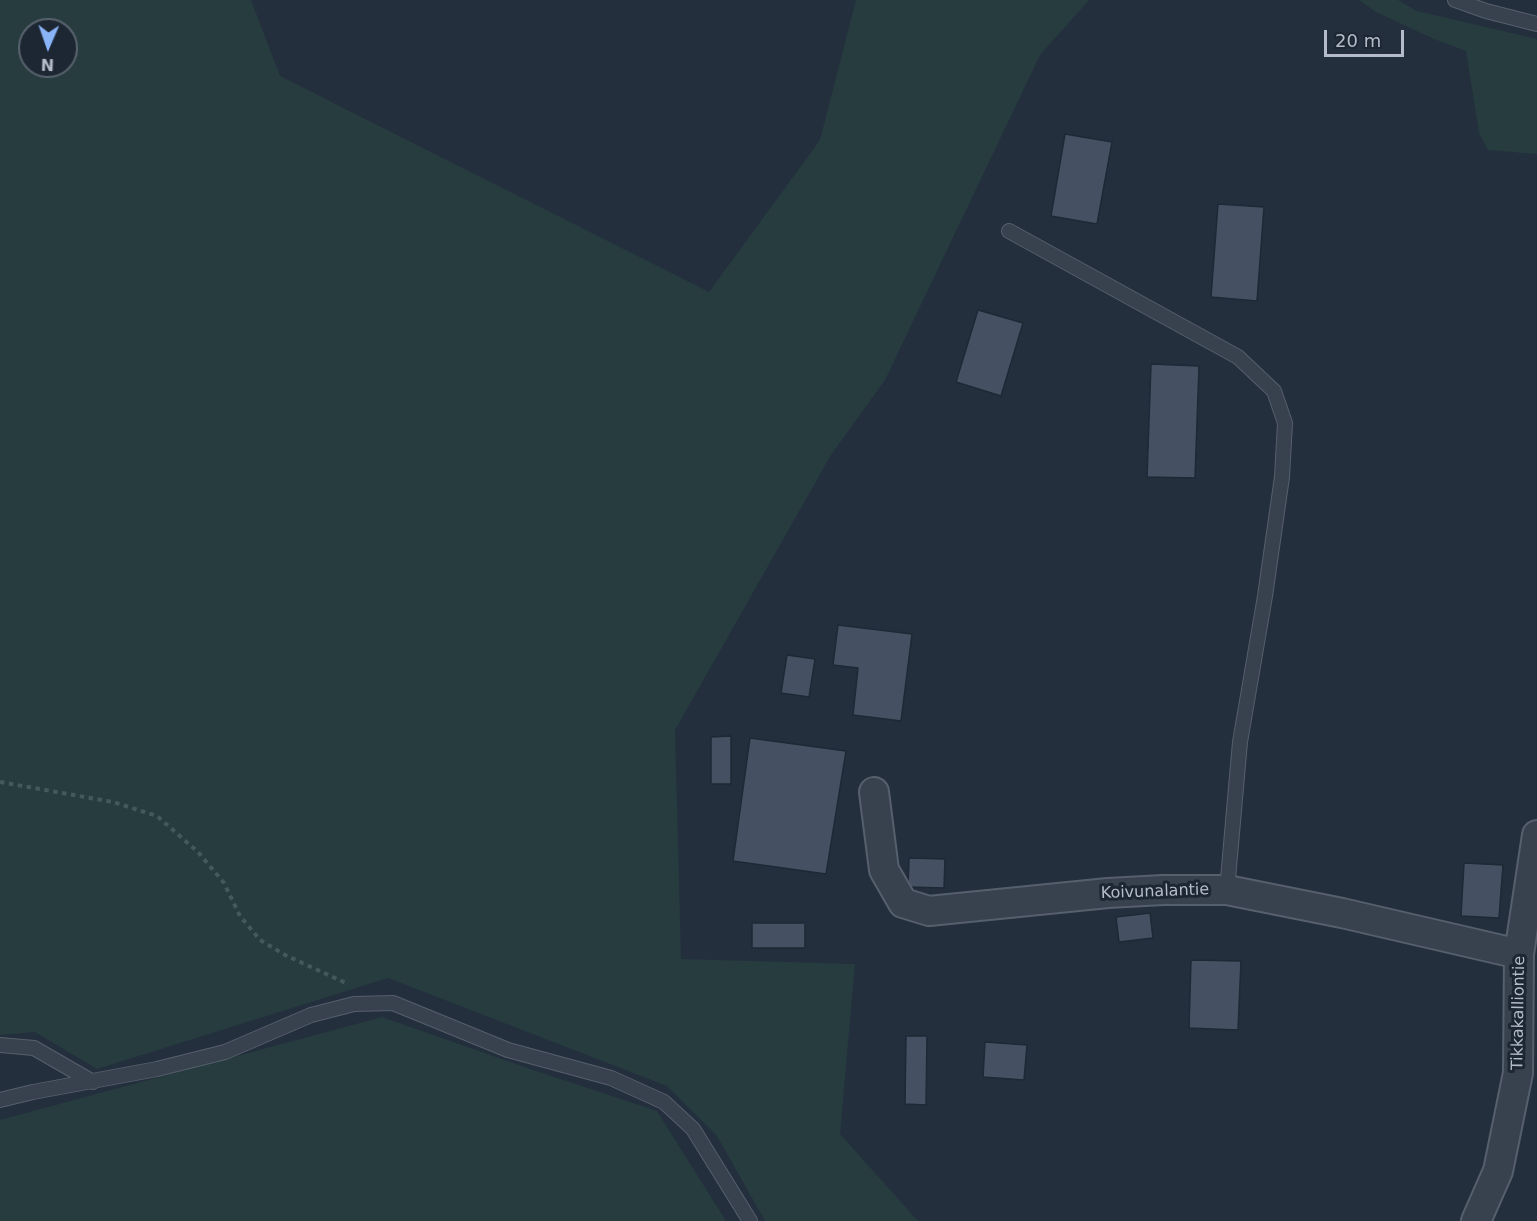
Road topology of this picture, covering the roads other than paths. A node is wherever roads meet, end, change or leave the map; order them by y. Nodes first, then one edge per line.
1 (1455, 0) edge
2 (1537, 24) edge
3 (1009, 231) dead end
4 (874, 792) dead end
5 (1537, 835) edge
6 (1227, 890) junction
7 (1520, 954) junction
8 (0, 1045) edge
9 (93, 1082) junction
10 (0, 1100) edge
11 (750, 1221) edge
12 (1476, 1221) edge

1 - 2 lane
3 - 6 lane
4 - 6 street, Koivunalantie
5 - 7 street, Tikkakalliontie
6 - 7 street, Koivunalantie
7 - 12 street, Tikkakalliontie
8 - 9 lane
9 - 10 lane
9 - 11 lane

